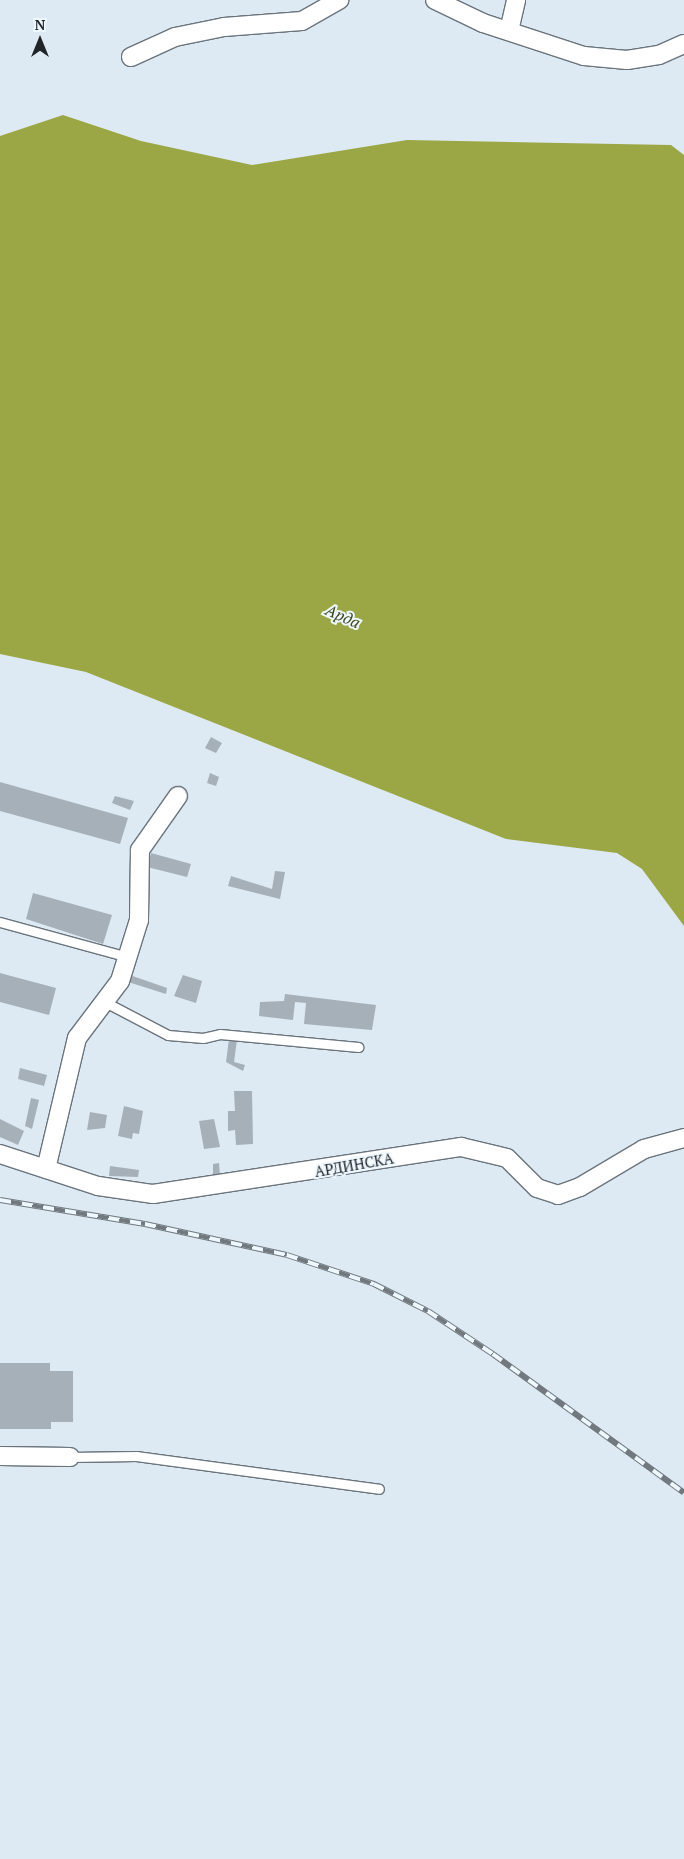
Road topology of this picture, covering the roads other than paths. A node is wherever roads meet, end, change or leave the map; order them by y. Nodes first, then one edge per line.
1 (339, 0) edge
2 (435, 0) edge
3 (516, 0) edge
4 (509, 31) junction
5 (684, 44) edge
6 (131, 57) dead end
7 (178, 796) dead end
8 (0, 922) edge
9 (128, 957) junction
10 (105, 1002) junction
11 (358, 1047) dead end
12 (684, 1138) edge
13 (0, 1154) edge
14 (46, 1169) junction
15 (0, 1456) edge
16 (70, 1457) joint
17 (379, 1489) dead end

1 - 6 street
2 - 4 street
3 - 4 street
4 - 5 street
7 - 9 street
8 - 9 lane
9 - 10 street
10 - 11 lane
10 - 14 street
12 - 14 street, АРДИНСКА
13 - 14 street, АРДИНСКА
15 - 16 street
16 - 17 lane

